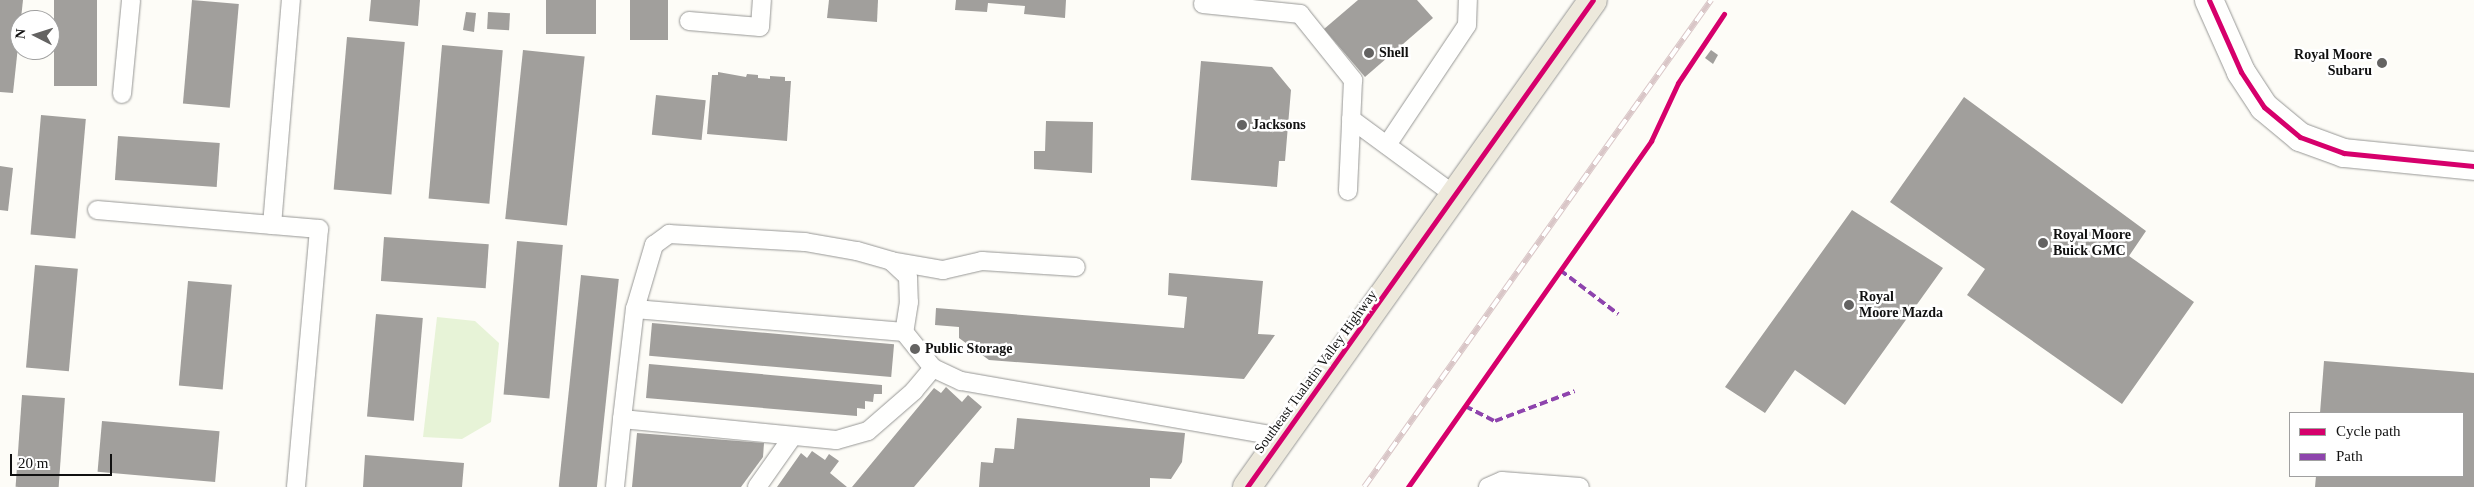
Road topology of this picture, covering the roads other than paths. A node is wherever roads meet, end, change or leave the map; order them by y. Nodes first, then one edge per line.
1 (131, 0) edge
2 (292, 0) edge
3 (762, 0) edge
4 (1468, 0) edge
5 (1593, 0) edge
6 (2209, 0) edge
7 (1203, 4) dead end
8 (1300, 7) edge
9 (689, 21) dead end
10 (122, 94) dead end
11 (1351, 119) junction
12 (1387, 146) junction
13 (2474, 166) edge
14 (1348, 191) dead end
15 (1456, 196) junction
16 (97, 210) dead end
17 (272, 225) junction
18 (891, 261) junction
19 (1076, 267) dead end
20 (635, 308) junction
21 (904, 332) junction
22 (933, 368) junction
23 (622, 419) junction
24 (793, 436) junction
25 (1282, 437) junction
26 (296, 487) edge
27 (615, 487) edge
28 (757, 487) edge
29 (1246, 487) edge
30 (1488, 487) edge
31 (1580, 487) edge

1 - 10 lane
2 - 17 lane
3 - 9 lane
4 - 12 lane
5 - 15 main road, Southeast Tualatin Valley Highway
6 - 13 street
7 - 8 lane
8 - 11 lane
11 - 12 lane
11 - 14 lane
12 - 15 lane
15 - 25 main road, Southeast Tualatin Valley Highway
16 - 17 lane
17 - 26 lane
18 - 19 lane
18 - 20 lane
18 - 21 lane
20 - 21 lane
20 - 23 lane
21 - 22 lane
22 - 24 lane
22 - 25 lane
23 - 24 lane
23 - 27 lane
24 - 28 lane
25 - 29 main road, Southeast Tualatin Valley Highway
30 - 31 lane

